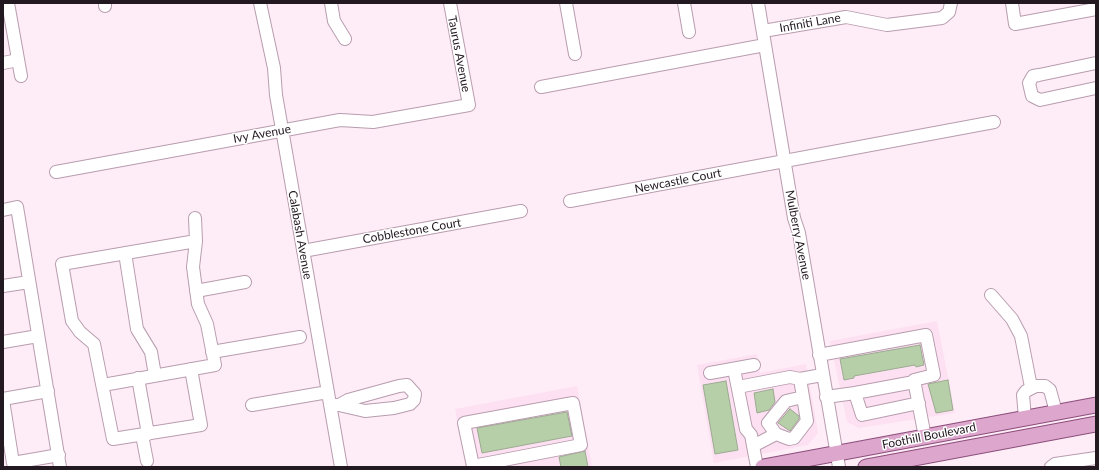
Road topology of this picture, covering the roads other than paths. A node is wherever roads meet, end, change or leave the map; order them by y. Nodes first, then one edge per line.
1 (8, 3) edge
2 (260, 3) edge
3 (331, 3) edge
4 (450, 3) edge
5 (566, 3) edge
6 (684, 3) edge
7 (758, 3) edge
8 (1012, 3) edge
9 (950, 8) edge
10 (1096, 8) edge
11 (763, 31) junction
12 (689, 32) dead end
13 (344, 39) dead end
14 (765, 45) junction
15 (575, 54) dead end
16 (18, 60) junction
17 (3, 63) edge
18 (1096, 63) edge
19 (20, 76) dead end
20 (541, 87) dead end
21 (1096, 88) edge
22 (469, 105) joint
23 (994, 122) dead end
24 (282, 130) junction
25 (785, 160) junction
26 (56, 172) dead end
27 (570, 201) dead end
28 (3, 210) edge
29 (522, 211) dead end
30 (195, 218) dead end
31 (196, 241) junction
32 (303, 251) junction
33 (125, 253) junction
34 (29, 282) junction
35 (245, 282) dead end
36 (3, 286) edge
37 (196, 291) junction
38 (991, 295) dead end
39 (38, 336) junction
40 (300, 337) dead end
41 (3, 342) edge
42 (212, 352) junction
43 (819, 355) junction
44 (754, 365) dead end
45 (191, 369) junction
46 (734, 369) junction
47 (710, 373) dead end
48 (155, 375) junction
49 (822, 375) junction
50 (138, 378) junction
51 (800, 379) junction
52 (914, 382) junction
53 (104, 385) junction
54 (738, 386) junction
55 (1031, 387) junction
56 (48, 391) junction
57 (328, 392) junction
58 (855, 393) junction
59 (803, 397) junction
60 (826, 397) junction
61 (3, 400) edge
62 (918, 403) junction
63 (252, 405) dead end
64 (334, 405) junction
65 (1096, 405) edge
66 (1056, 412) junction
67 (1025, 418) junction
68 (1096, 424) edge
69 (145, 434) junction
70 (776, 434) junction
71 (925, 437) junction
72 (753, 446) junction
73 (545, 452) joint
74 (1096, 458) edge
75 (838, 460) edge
76 (60, 461) edge
77 (147, 461) dead end
78 (341, 467) edge
79 (757, 467) edge
80 (763, 467) edge
81 (866, 467) edge
82 (1051, 467) edge

1 - 16 street
2 - 24 street, Calabash Avenue
3 - 13 street
4 - 22 street, Taurus Avenue
5 - 15 street
6 - 12 street
7 - 11 street, Mulberry Avenue
8 - 10 street
9 - 11 street, Infiniti Lane
11 - 14 street, Mulberry Avenue
14 - 20 street
14 - 25 street, Mulberry Avenue
16 - 17 street
16 - 19 street
18 - 21 street
22 - 24 street, Ivy Avenue
23 - 25 street, Newcastle Court
24 - 26 street, Ivy Avenue
24 - 32 street, Calabash Avenue
25 - 27 street, Newcastle Court
25 - 43 street, Mulberry Avenue
28 - 34 street
29 - 32 street, Cobblestone Court
30 - 31 street
31 - 33 street
31 - 37 street
32 - 57 street, Calabash Avenue
33 - 48 street
33 - 53 street
34 - 36 street
34 - 39 street
35 - 37 street
37 - 42 street
38 - 55 street
39 - 41 street
39 - 56 street
40 - 42 street
42 - 45 street
43 - 49 street, Mulberry Avenue
43 - 52 street
44 - 46 street
45 - 48 street
45 - 69 street
46 - 47 street
46 - 54 street
48 - 50 street
49 - 51 street
49 - 60 street, Mulberry Avenue
50 - 53 street
50 - 69 street
51 - 54 street
51 - 59 street
52 - 58 street
52 - 62 street
53 - 69 street
54 - 72 street
55 - 66 street
55 - 67 street
56 - 61 street
56 - 76 street
57 - 63 street
57 - 64 street, Calabash Avenue
58 - 60 street
58 - 62 street
59 - 70 street
59 - 70 street
60 - 75 street, Mulberry Avenue
61 - 76 street
62 - 71 street
64 - 64 street
64 - 78 street, Calabash Avenue
65 - 66 main road, Foothill Boulevard
66 - 67 main road, Foothill Boulevard
67 - 71 main road, Foothill Boulevard
68 - 81 main road, Foothill Boulevard
69 - 77 street
70 - 72 street
71 - 75 main road, Foothill Boulevard
72 - 79 street
73 - 73 street
74 - 82 street
75 - 80 main road, Foothill Boulevard

